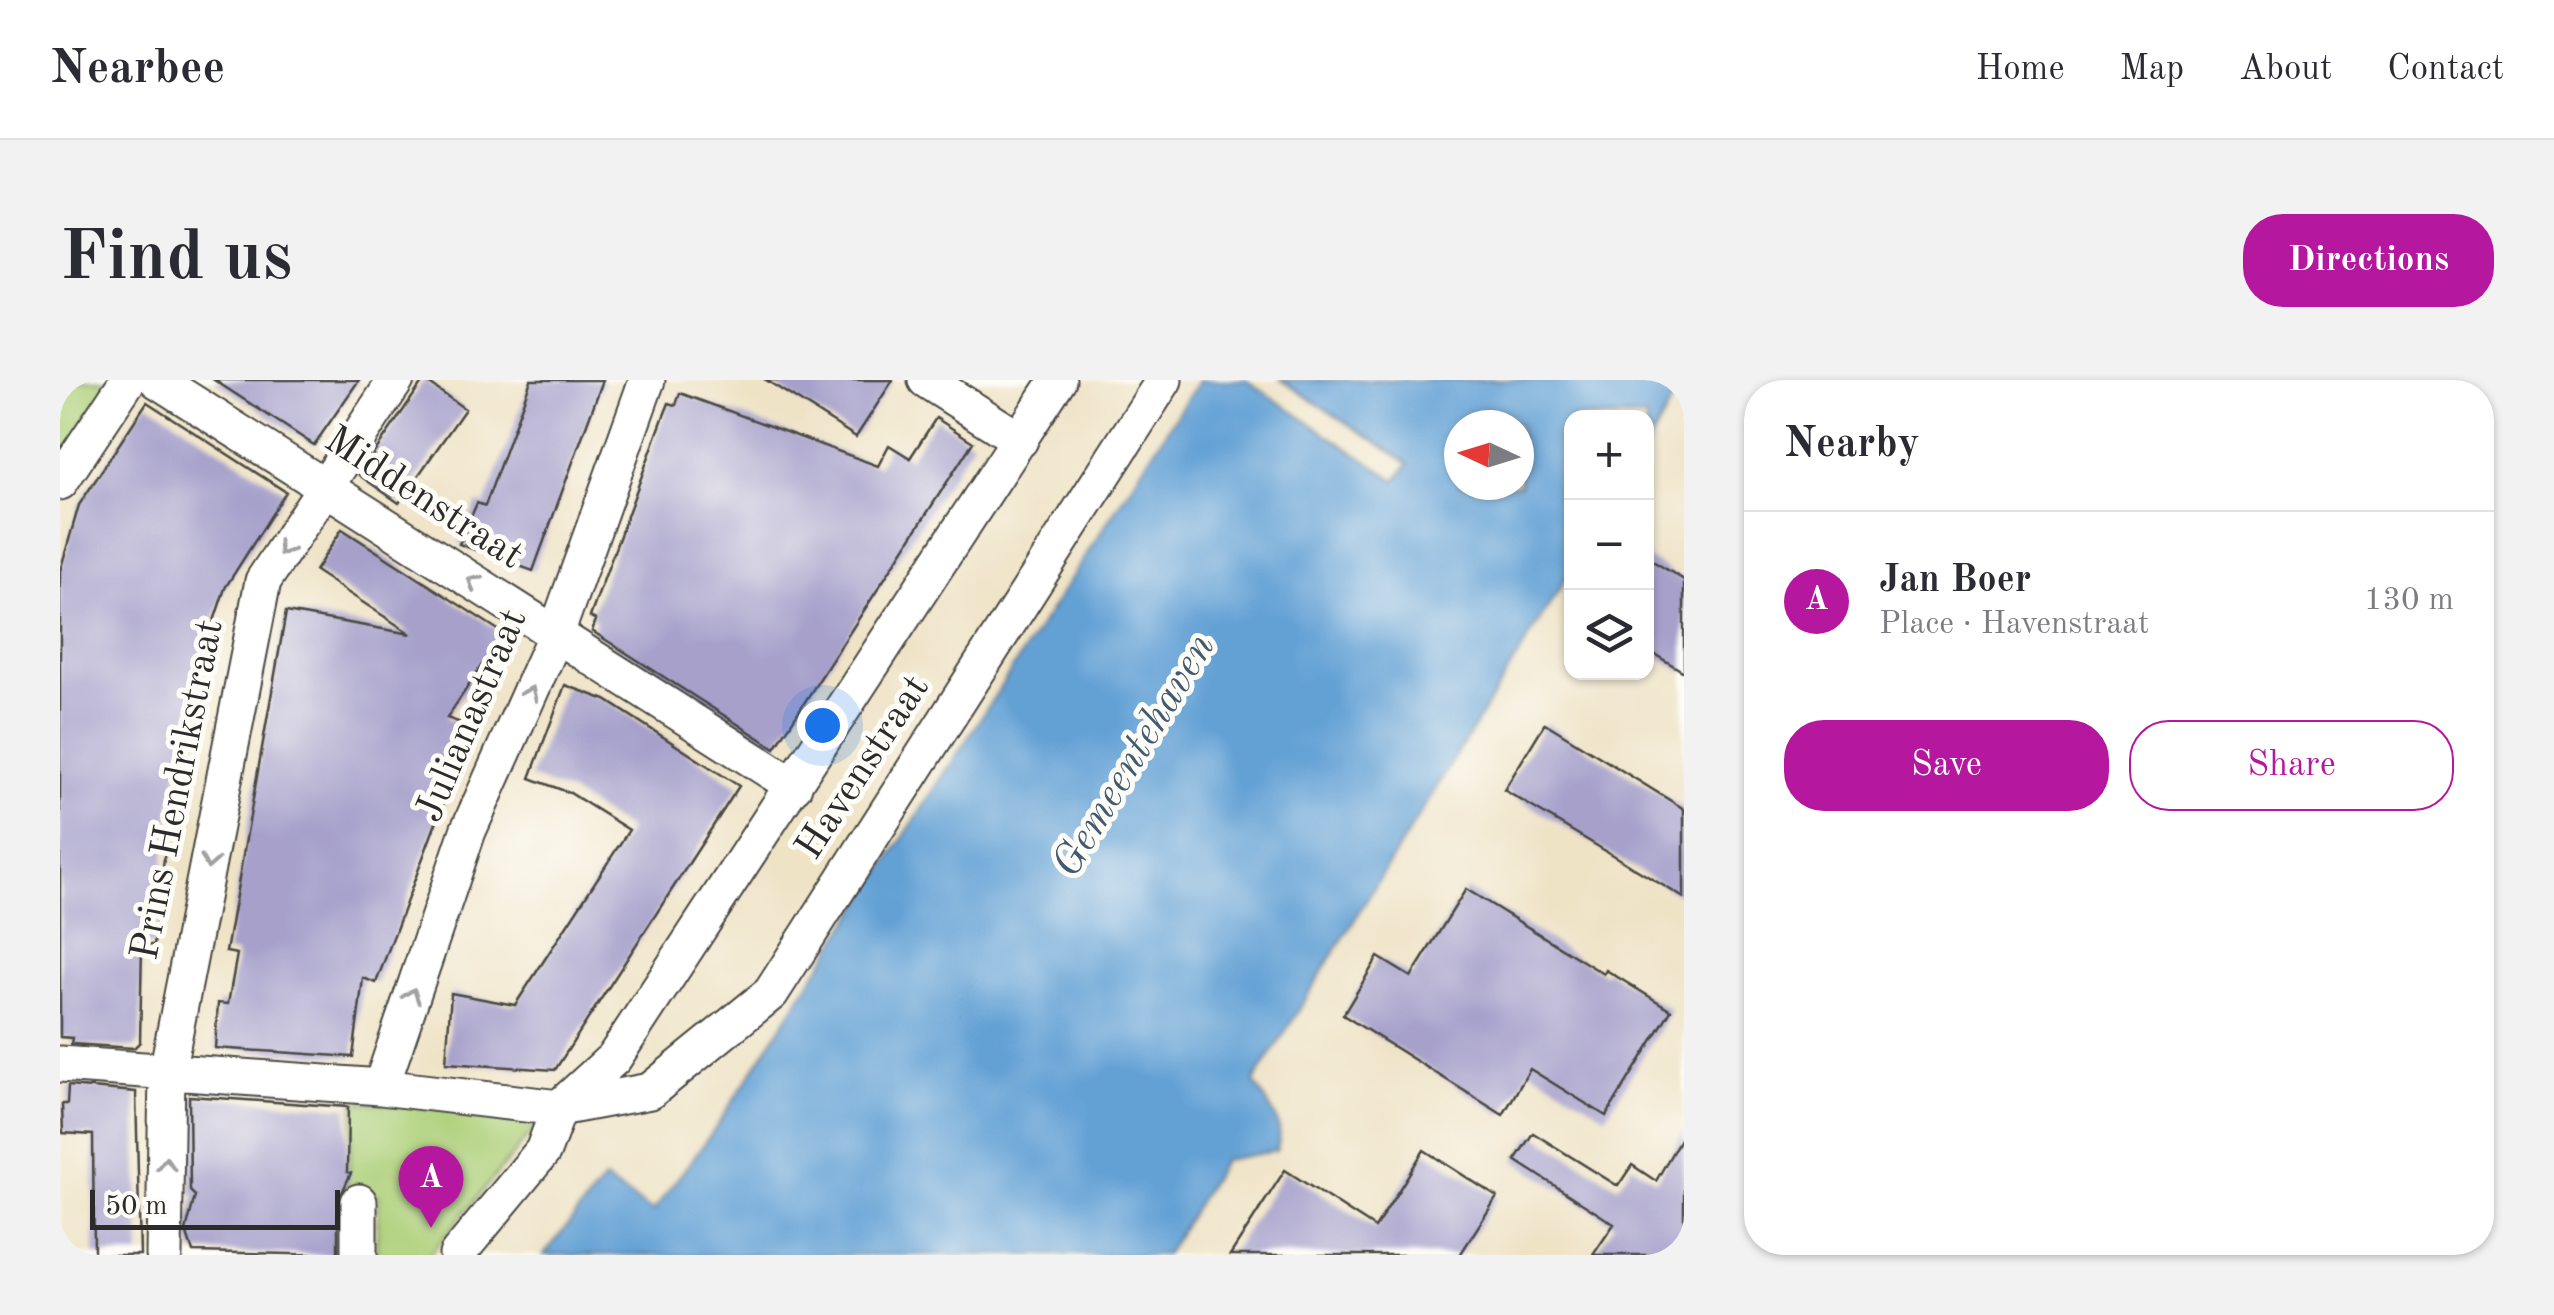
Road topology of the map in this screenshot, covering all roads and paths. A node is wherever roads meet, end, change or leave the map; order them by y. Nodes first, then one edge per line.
1 (128, 380) edge
2 (157, 380) edge
3 (396, 380) edge
4 (647, 380) edge
5 (926, 380) edge
6 (1058, 380) edge
7 (1164, 380) edge
8 (1020, 440) junction
9 (60, 482) edge
10 (325, 485) junction
11 (556, 634) junction
12 (794, 786) junction
13 (60, 1064) edge
14 (167, 1072) junction
15 (381, 1087) junction
16 (559, 1108) junction
17 (359, 1202) dead end
18 (164, 1255) edge
19 (359, 1255) edge
20 (457, 1255) edge

1 - 9 street
2 - 10 street, Middenstraat
3 - 10 street, Prins Hendrikstraat
4 - 11 street, Julianastraat
5 - 8 street
6 - 8 street, Havenstraat
7 - 16 street, Havenstraat
8 - 12 street, Havenstraat
11 -> 10 street, Middenstraat
10 -> 14 street, Prins Hendrikstraat
11 - 12 street, Middenstraat
15 -> 11 street, Julianastraat
12 - 16 street, Havenstraat
13 - 14 street
14 - 15 street
18 -> 14 street, Prins Hendrikstraat
15 - 16 street
16 - 20 street, Havenstraat
17 - 19 street

